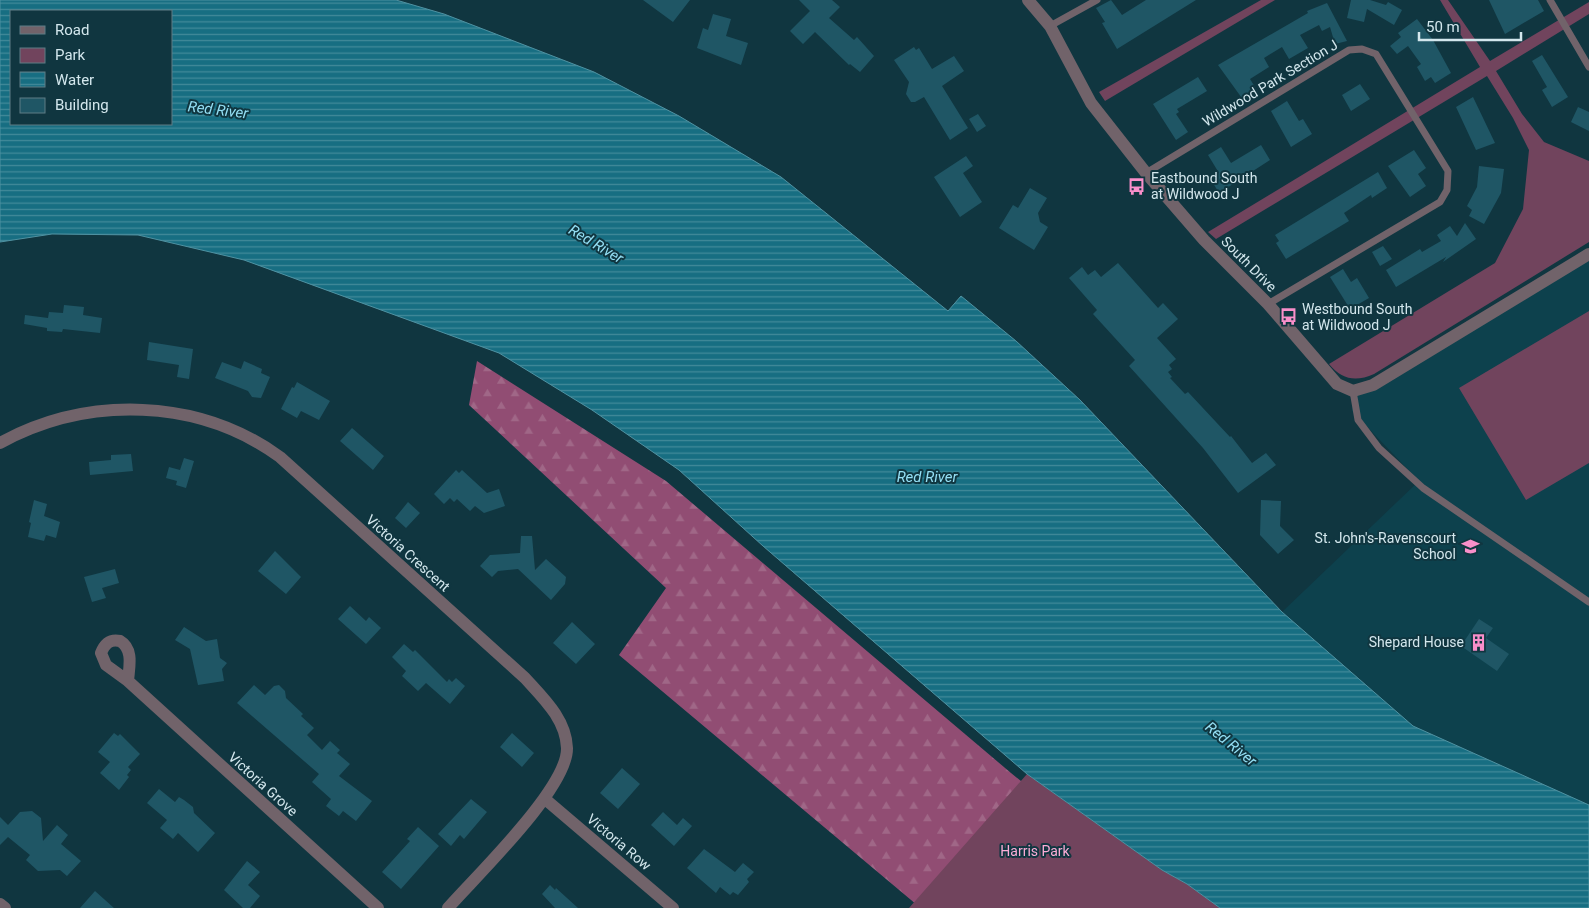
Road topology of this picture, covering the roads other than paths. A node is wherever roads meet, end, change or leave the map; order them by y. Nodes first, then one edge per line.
1 (1028, 0) edge
2 (1097, 0) edge
3 (1550, 0) edge
4 (1050, 26) junction
5 (1589, 67) edge
6 (1146, 173) junction
7 (1589, 254) edge
8 (1268, 304) junction
9 (1353, 391) junction
10 (0, 443) edge
11 (1589, 602) edge
12 (128, 681) dead end
13 (545, 799) junction
14 (0, 904) edge
15 (5, 908) edge
16 (378, 908) edge
17 (448, 908) edge
18 (673, 908) edge

1 - 4 street, South Drive
2 - 4 lane
3 - 5 lane
4 - 6 street, South Drive
6 - 8 street, South Drive
6 - 8 lane, Wildwood Park Section J
7 - 9 street
8 - 9 street, South Drive
9 - 11 lane
10 - 13 street, Victoria Crescent
12 - 16 street, Victoria Grove
13 - 17 street, Victoria Crescent
13 - 18 street, Victoria Row
14 - 15 street

